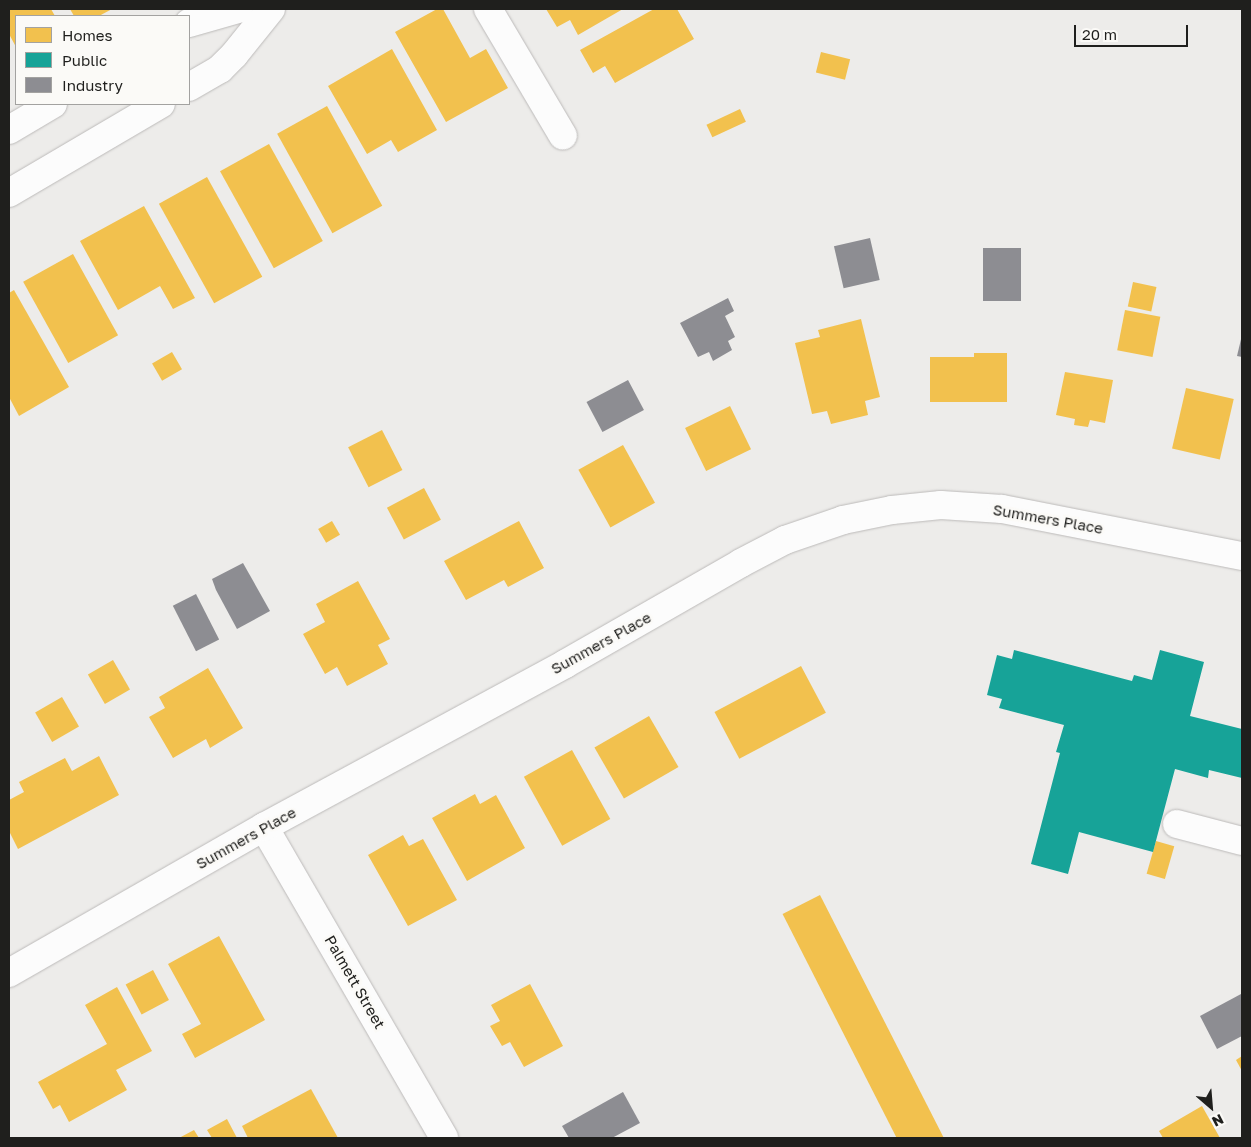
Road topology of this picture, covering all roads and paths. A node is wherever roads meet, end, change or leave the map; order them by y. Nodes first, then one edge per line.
1 (238, 9) edge
2 (271, 9) edge
3 (488, 9) edge
4 (190, 23) edge
5 (190, 86) edge
6 (51, 105) edge
7 (158, 105) edge
8 (9, 130) edge
9 (563, 136) dead end
10 (9, 193) edge
11 (1242, 556) edge
12 (1177, 824) dead end
13 (264, 827) junction
14 (1242, 841) edge
15 (9, 973) edge
16 (444, 1138) edge

1 - 4 street
2 - 5 street
3 - 9 street
6 - 8 street
7 - 10 street
11 - 13 street, Summers Place
12 - 14 street
13 - 15 street, Summers Place
13 - 16 street, Palmett Street

